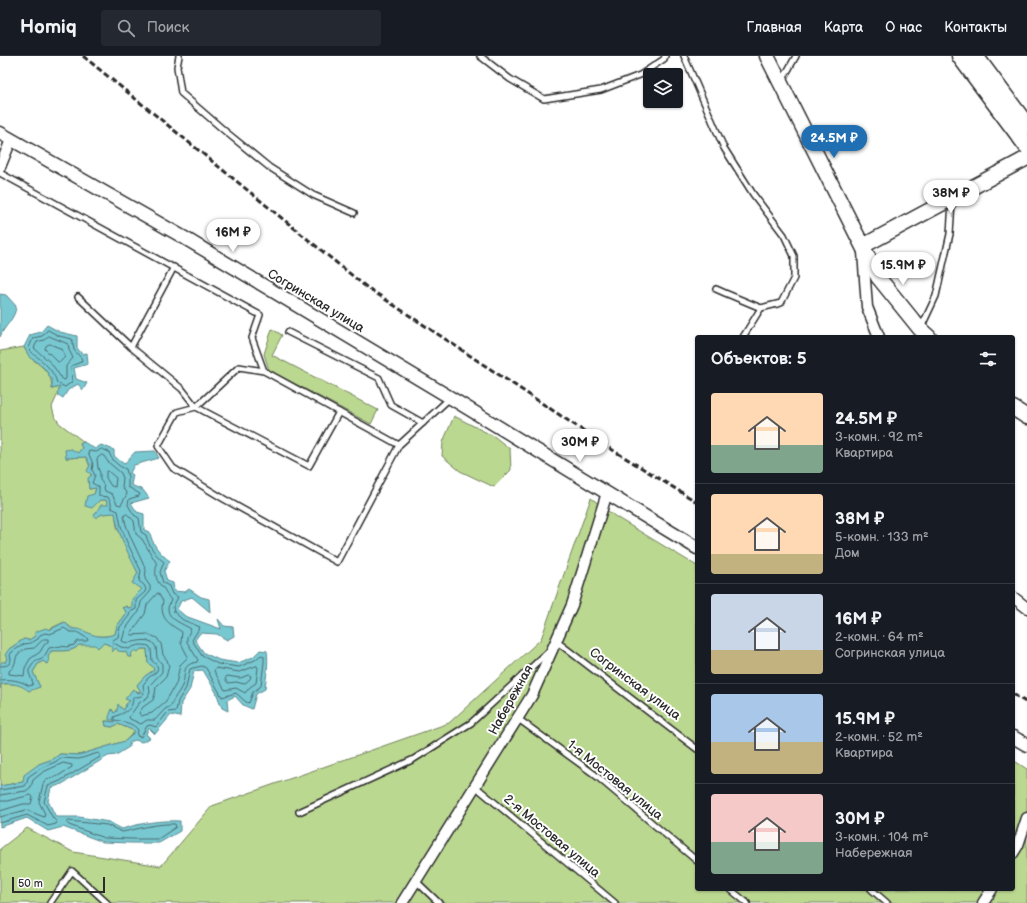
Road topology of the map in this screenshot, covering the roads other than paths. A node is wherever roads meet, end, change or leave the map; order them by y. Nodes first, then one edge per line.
1 (179, 56) edge
2 (480, 56) edge
3 (665, 56) edge
4 (684, 56) edge
5 (767, 56) edge
6 (796, 56) edge
7 (960, 56) edge
8 (975, 56) edge
9 (781, 84) junction
10 (1027, 126) edge
11 (0, 133) edge
12 (11, 140) junction
13 (1027, 146) edge
14 (1027, 158) edge
15 (0, 167) edge
16 (0, 173) edge
17 (952, 198) junction
18 (354, 213) dead end
19 (863, 246) junction
20 (174, 267) junction
21 (716, 288) dead end
22 (78, 297) dead end
23 (761, 308) junction
24 (288, 332) dead end
25 (924, 333) edge
26 (744, 335) edge
27 (878, 335) edge
28 (131, 348) junction
29 (264, 371) junction
30 (451, 398) junction
31 (196, 407) junction
32 (1015, 409) edge
33 (339, 412) junction
34 (1027, 417) edge
35 (423, 423) junction
36 (399, 445) junction
37 (607, 493) junction
38 (695, 547) edge
39 (1015, 599) edge
40 (1027, 608) edge
41 (554, 644) junction
42 (517, 718) junction
43 (1015, 738) edge
44 (1027, 745) edge
45 (695, 748) edge
46 (475, 786) junction
47 (299, 812) dead end
48 (1027, 818) edge
49 (1015, 850) edge
50 (695, 859) edge
51 (416, 881) junction
52 (732, 891) edge
53 (873, 891) edge
54 (991, 891) edge
55 (50, 903) edge
56 (107, 903) edge
57 (402, 903) edge
58 (439, 903) edge
59 (615, 903) edge
60 (747, 903) edge
61 (888, 903) edge
62 (983, 903) edge

1 - 18 lane
2 - 3 lane
4 - 23 lane
5 - 9 main road
6 - 9 lane
7 - 13 main road
8 - 10 main road
9 - 19 main road
11 - 12 street, Согринская улица
12 - 15 street
12 - 30 street, Согринская улица
14 - 17 main road
16 - 20 lane
17 - 19 main road
17 - 25 lane
19 - 25 main road
19 - 27 street
20 - 28 lane
20 - 29 lane
21 - 23 lane
22 - 28 lane
23 - 26 lane
24 - 35 lane
28 - 31 lane
29 - 31 lane
29 - 33 lane
30 - 35 lane
30 - 37 street, Согринская улица
31 - 33 lane
31 - 36 lane
32 - 34 main road
33 - 36 lane
35 - 36 lane
37 - 38 street, Согринская улица
37 - 41 street, Набережная
39 - 40 street
41 - 42 street, Набережная
41 - 45 lane, Согринская улица
41 - 47 lane
42 - 46 street, Набережная
42 - 50 lane, 1-я Мостовая улица
43 - 44 street
46 - 51 street, Набережная
46 - 59 lane, 2-я Мостовая улица
48 - 49 street
51 - 57 street, Набережная
51 - 58 lane
52 - 60 lane
53 - 61 lane
54 - 62 street
55 - 56 lane

